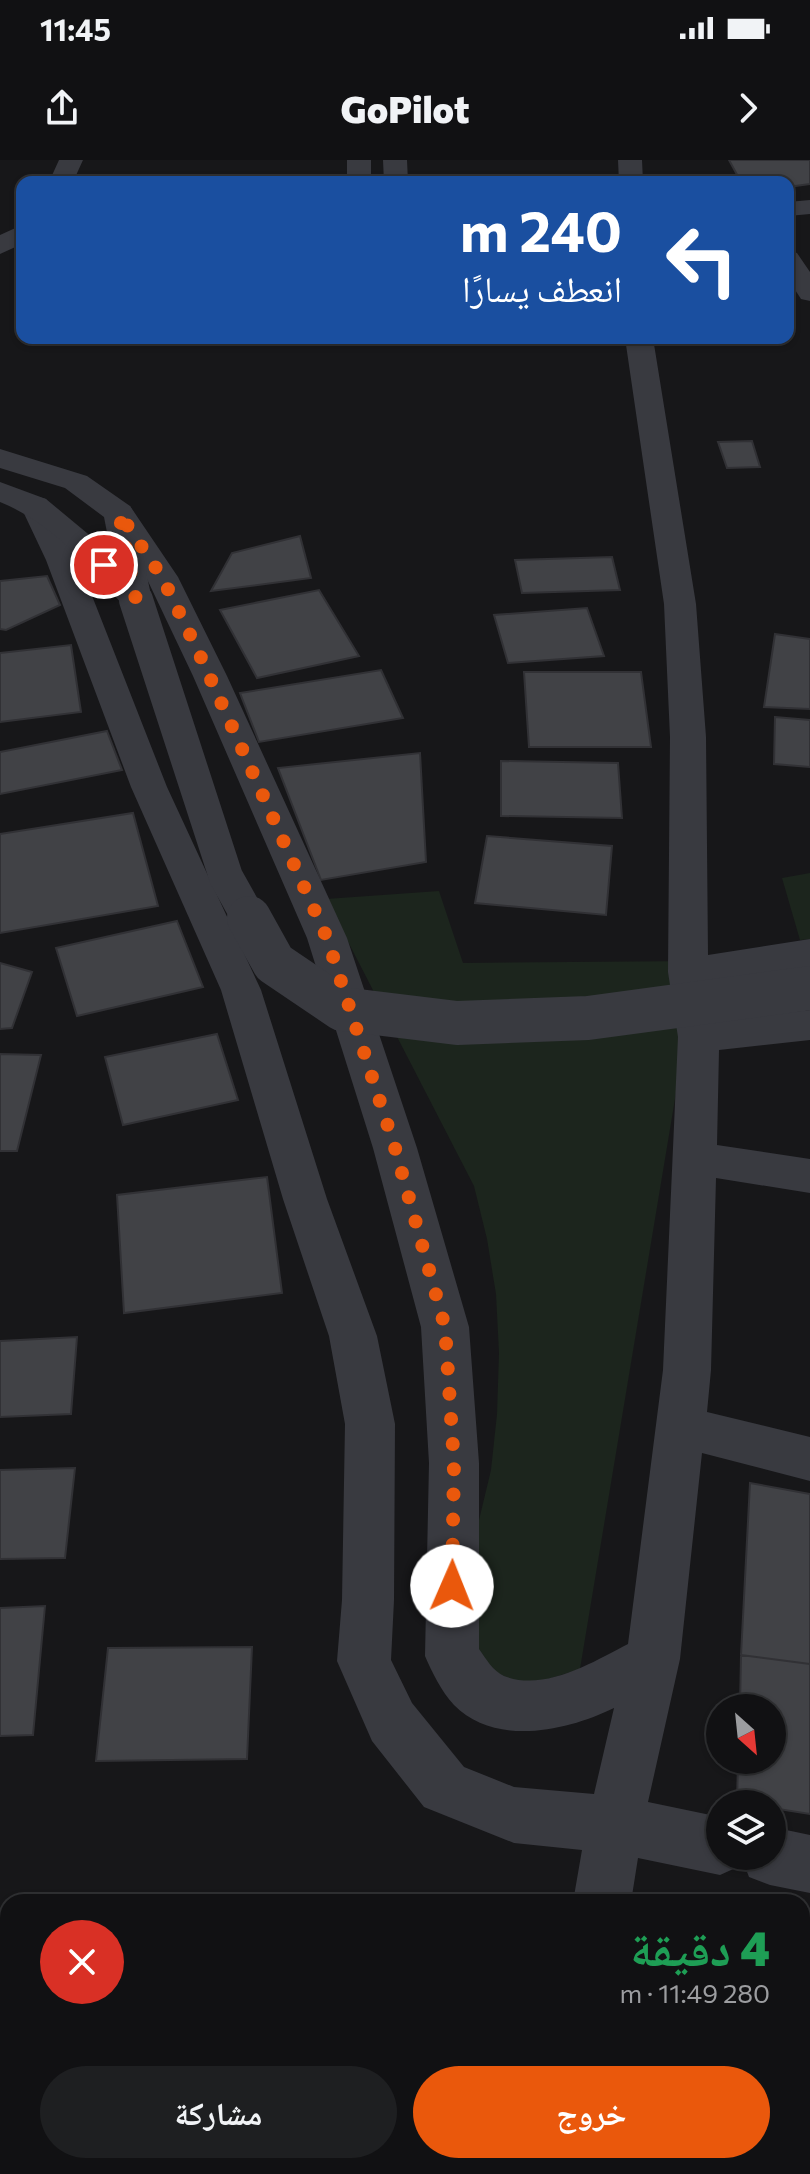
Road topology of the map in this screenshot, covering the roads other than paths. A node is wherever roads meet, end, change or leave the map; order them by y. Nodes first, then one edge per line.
1 (794, 268) edge
2 (810, 293) edge
3 (640, 344) edge
4 (0, 458) edge
5 (17, 498) edge
6 (119, 513) junction
7 (136, 600) junction
8 (810, 953) edge
9 (688, 972) junction
10 (810, 988) edge
11 (810, 1025) edge
12 (699, 1037) junction
13 (694, 1158) junction
14 (810, 1176) edge
15 (680, 1426) junction
16 (810, 1459) edge
17 (653, 1659) junction
18 (615, 1824) junction
19 (706, 1843) edge
20 (786, 1859) edge
21 (810, 1864) edge
22 (603, 1894) edge

1 - 2 street
3 - 9 street
4 - 6 street
5 - 7 street
5 - 18 street
6 - 7 street
6 - 17 street
7 - 10 street, bridge
8 - 9 street
9 - 12 street
11 - 12 street
12 - 13 street
13 - 14 street
13 - 15 street
15 - 16 street
15 - 17 street
17 - 18 street
18 - 19 street
18 - 22 street
20 - 21 street

